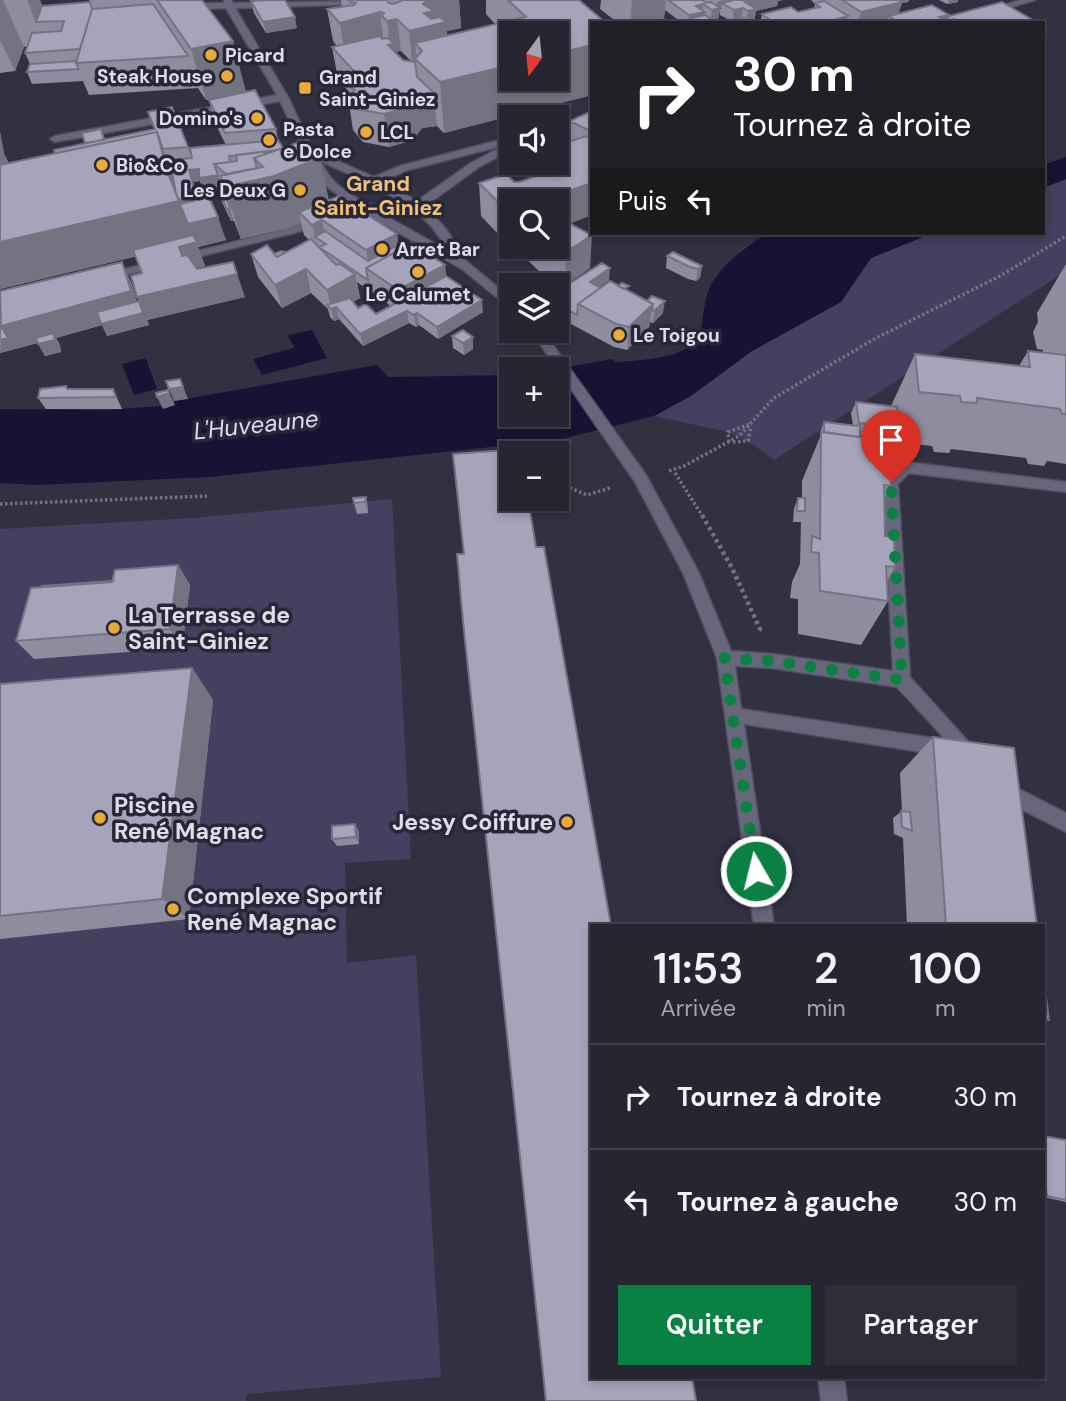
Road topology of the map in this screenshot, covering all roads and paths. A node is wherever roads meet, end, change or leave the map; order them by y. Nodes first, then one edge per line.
1 (1031, 0) edge
2 (375, 1) edge
3 (228, 2) edge
4 (1013, 2) edge
5 (170, 8) edge
6 (953, 21) edge
7 (283, 97) junction
8 (590, 120) edge
9 (569, 125) edge
10 (55, 139) dead end
11 (499, 143) edge
12 (309, 152) junction
13 (499, 152) edge
14 (370, 181) junction
15 (362, 207) junction
16 (418, 207) junction
17 (1066, 236) edge
18 (466, 266) junction
19 (93, 281) edge
20 (499, 295) edge
21 (546, 343) edge
22 (752, 424) junction
23 (729, 443) junction
24 (684, 466) dead end
25 (569, 487) edge
26 (1066, 487) edge
27 (587, 495) dead end
28 (207, 496) dead end
29 (0, 504) edge
30 (724, 658) junction
31 (902, 680) junction
32 (733, 715) junction
33 (967, 751) junction
34 (1066, 823) edge
35 (764, 924) edge
36 (831, 1379) edge
37 (834, 1401) edge

1 - 4 street
2 - 3 street
3 - 5 street
3 - 7 street
4 - 6 street
7 - 10 street
7 - 12 street
8 - 9 street
11 - 14 street
12 - 14 street
12 - 15 street
13 - 16 street
14 - 15 street
14 - 16 street
15 - 16 street
15 - 18 street
15 - 19 street
16 - 18 street
17 - 22 path
18 - 20 street
21 - 30 street
22 - 23 path
22 - 23 path
22 - 23 path
23 - 24 path
25 - 27 path
26 - 31 street
28 - 29 path
30 - 31 street
30 - 32 street
31 - 33 street
32 - 33 street
32 - 35 street
33 - 34 street
36 - 37 street

